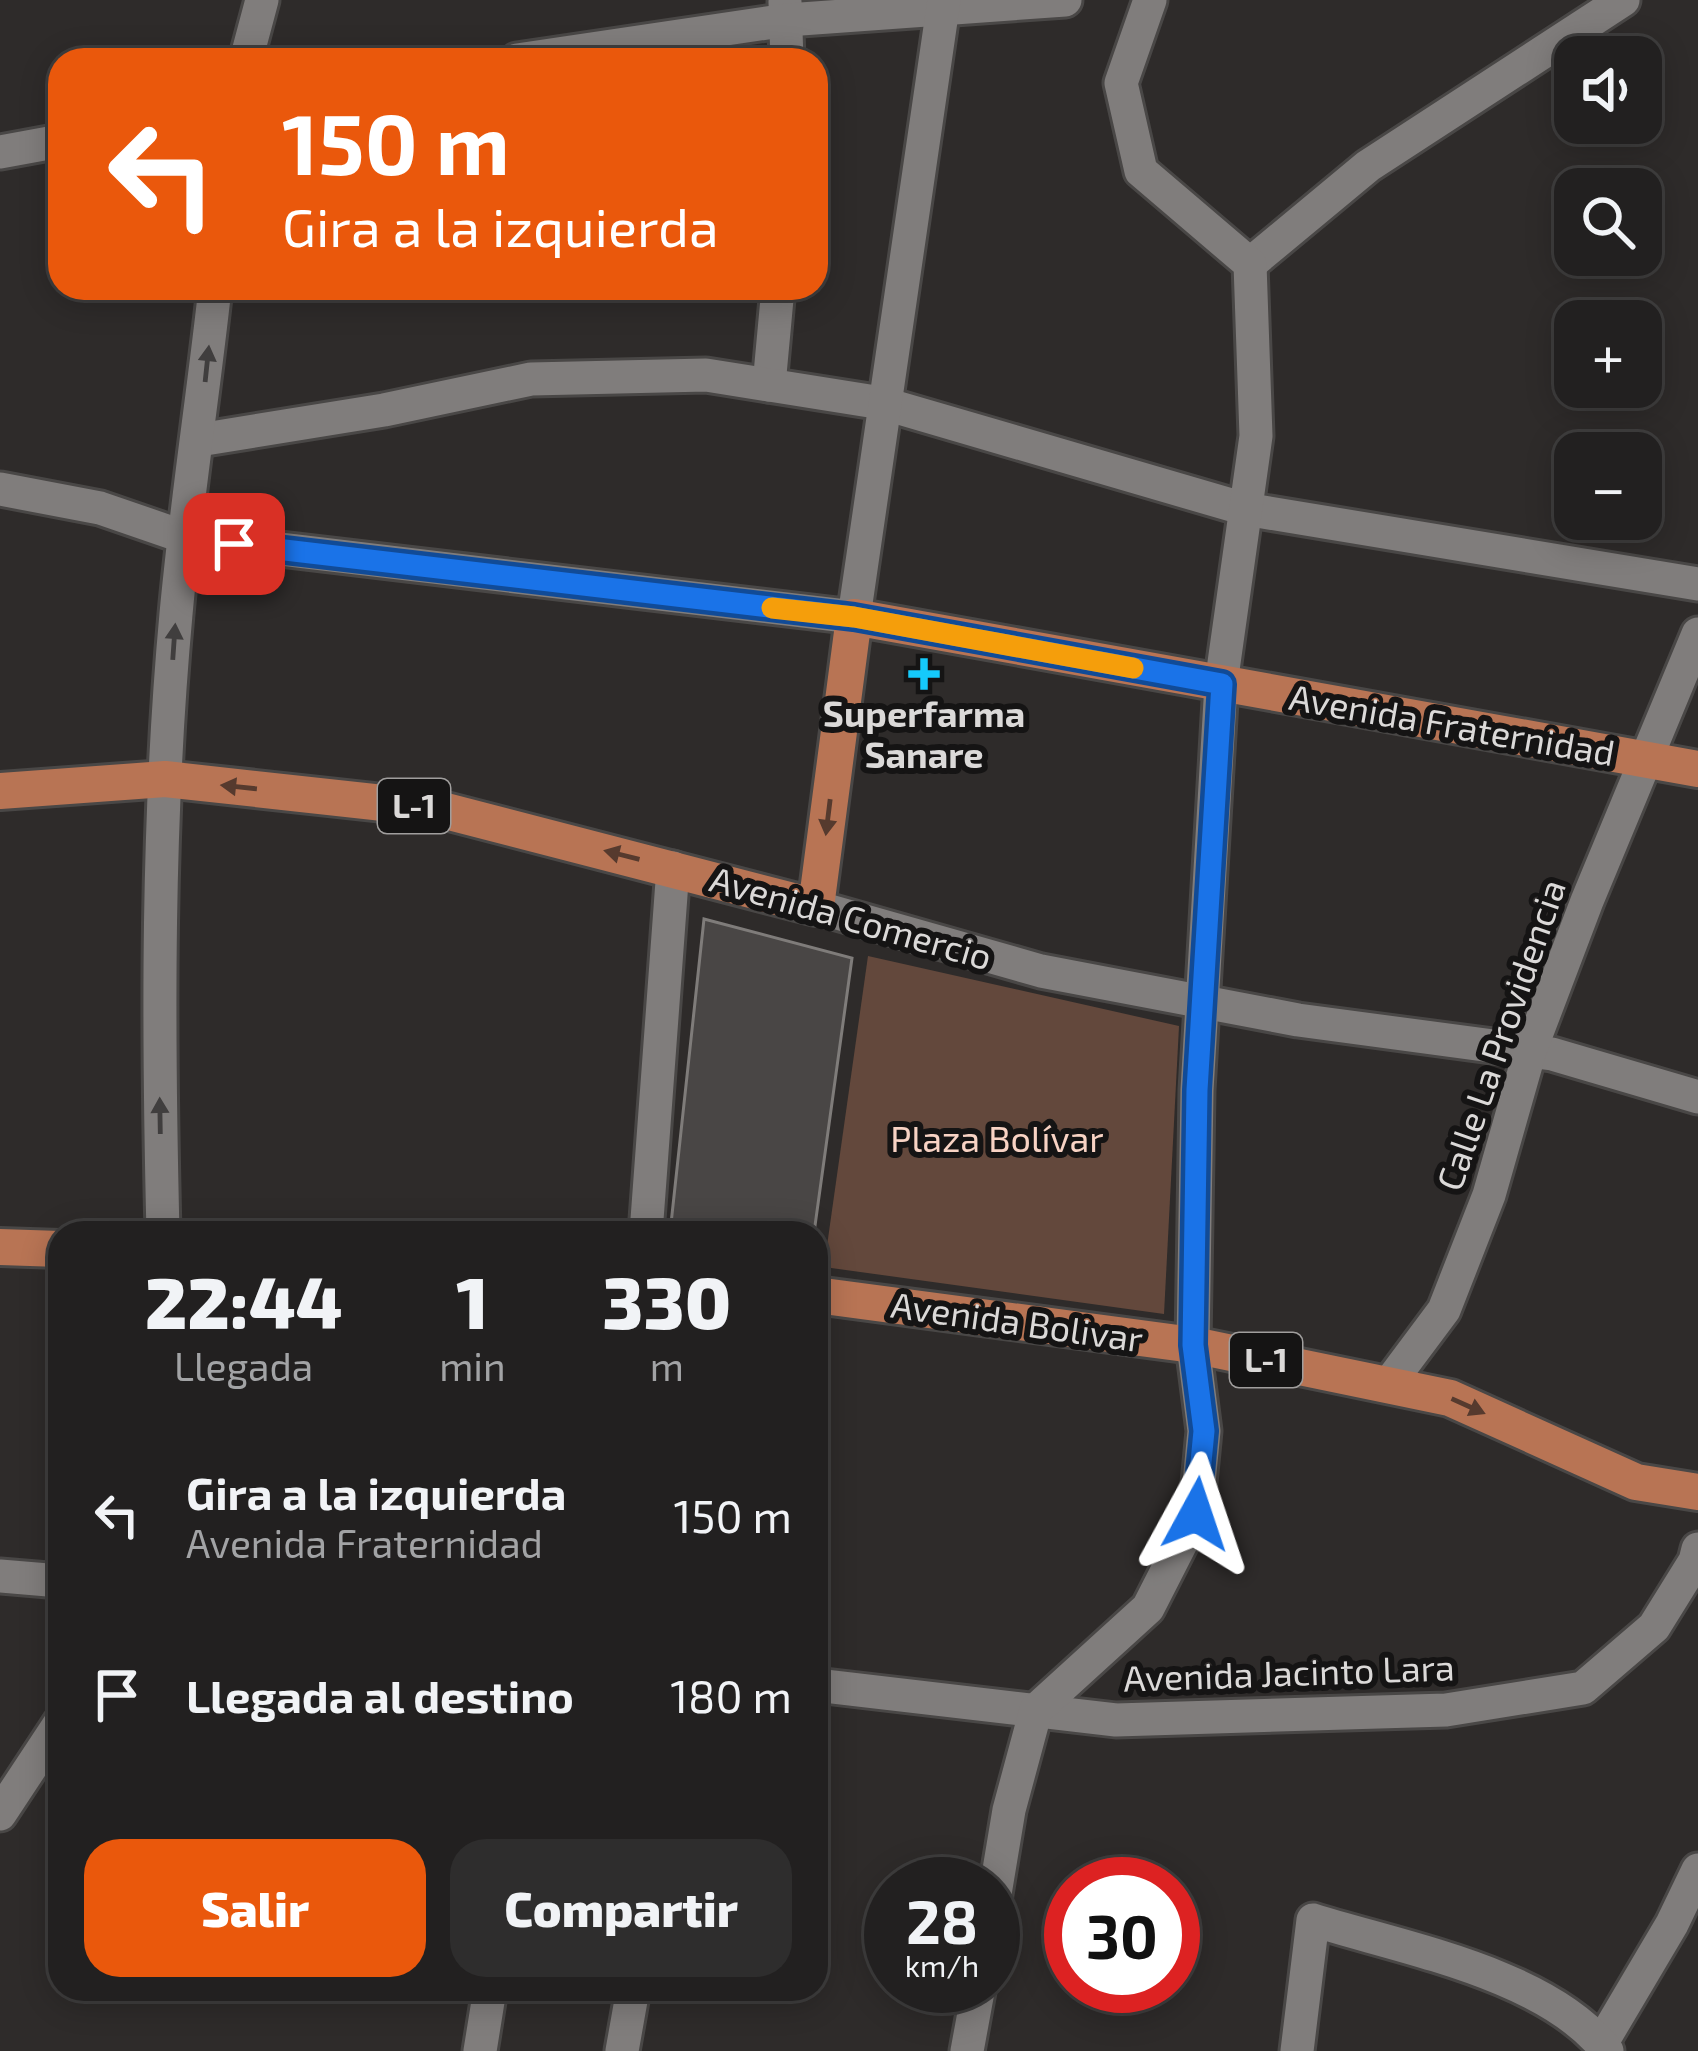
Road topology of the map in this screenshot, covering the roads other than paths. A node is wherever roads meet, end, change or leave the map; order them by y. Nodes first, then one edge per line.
1 (262, 0) edge
2 (1065, 0) edge
3 (1150, 0) edge
4 (1623, 0) edge
5 (944, 3) edge
6 (786, 10) edge
7 (249, 48) edge
8 (582, 48) edge
9 (788, 48) edge
10 (48, 143) edge
11 (0, 152) edge
12 (1250, 264) junction
13 (214, 300) edge
14 (777, 300) edge
15 (769, 385) junction
16 (882, 403) junction
17 (199, 440) junction
18 (0, 489) edge
19 (1245, 509) junction
20 (187, 538) junction
21 (1698, 584) edge
22 (854, 617) junction
23 (1698, 634) edge
24 (1222, 684) junction
25 (1646, 760) junction
26 (1698, 769) edge
27 (165, 779) junction
28 (0, 790) edge
29 (674, 868) junction
30 (816, 907) junction
31 (1205, 1001) junction
32 (1530, 1051) junction
33 (1698, 1097) edge
34 (163, 1221) edge
35 (647, 1221) edge
36 (0, 1247) edge
37 (48, 1249) edge
38 (828, 1297) edge
39 (1193, 1345) junction
40 (1388, 1385) junction
41 (1698, 1492) edge
42 (1698, 1549) edge
43 (0, 1576) edge
44 (48, 1580) edge
45 (828, 1685) edge
46 (1036, 1710) junction
47 (48, 1741) edge
48 (0, 1814) edge
49 (1001, 1857) edge
50 (1698, 1870) edge
51 (488, 2001) edge
52 (631, 2001) edge
53 (975, 2013) edge
54 (1604, 2048) edge
55 (480, 2051) edge
56 (622, 2051) edge
57 (967, 2051) edge
58 (1298, 2051) edge

1 - 7 street
2 - 5 street
3 - 12 street
4 - 12 street
5 - 6 street
5 - 16 street
6 - 8 street
6 - 9 street
10 - 11 street
12 - 19 street
17 -> 13 street
14 - 15 street
15 - 16 street
15 - 17 street
16 - 19 street
16 - 22 street
17 - 20 street
18 - 20 street, Avenida Fraternidad
19 - 21 street
19 - 24 street
20 - 22 street, Avenida Fraternidad
27 -> 20 street
22 - 24 main road, Avenida Fraternidad
22 -> 30 main road
23 - 25 street, Calle La Providencia
24 - 25 main road, Avenida Fraternidad
24 - 31 street
25 - 26 main road, Avenida Fraternidad
25 - 32 street, Calle La Providencia
27 - 28 main road, Avenida Comercio / L-1
29 -> 27 main road, Avenida Comercio / L-1
34 -> 27 street
29 - 30 main road, Avenida Comercio / L-1
29 - 35 street
30 - 31 street, Avenida Comercio
31 - 32 street, Avenida Comercio
31 - 39 street
32 - 33 street, Avenida Comercio
32 - 40 street, Calle La Providencia
36 - 37 main road
38 - 39 main road, Avenida Bolivar / L-1
39 - 40 main road, Avenida Bolivar / L-1
39 - 46 street
40 -> 41 main road, Avenida Bolivar / L-1
42 - 46 street, Avenida Jacinto Lara
43 - 44 street
45 - 46 street, Avenida Jacinto Lara
46 - 49 street
47 - 48 street
50 - 54 street
51 - 55 street
52 - 56 street
53 - 57 street
54 - 58 street

